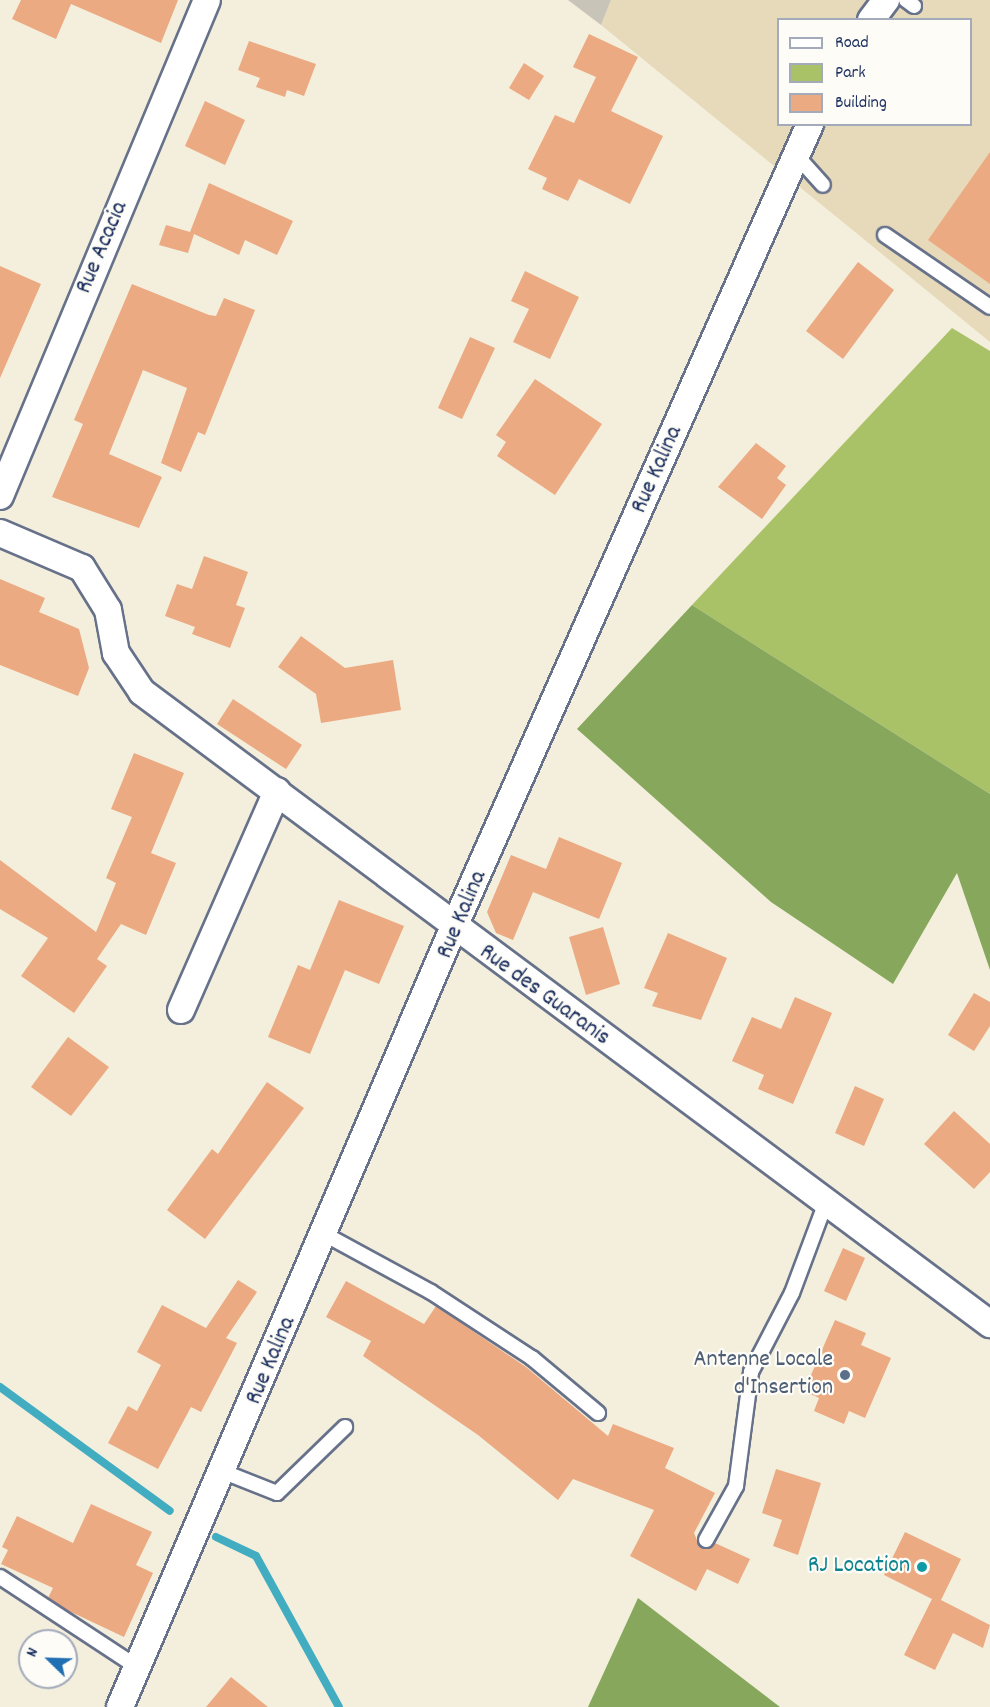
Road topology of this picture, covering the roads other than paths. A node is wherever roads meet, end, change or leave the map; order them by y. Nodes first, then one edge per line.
1 (207, 0) edge
2 (886, 0) edge
3 (872, 18) edge
4 (809, 126) edge
5 (796, 155) junction
6 (823, 185) dead end
7 (885, 235) dead end
8 (990, 307) edge
9 (0, 496) edge
10 (0, 533) edge
11 (277, 791) junction
12 (453, 929) junction
13 (181, 1010) dead end
14 (826, 1202) junction
15 (326, 1235) junction
16 (990, 1324) edge
17 (598, 1413) dead end
18 (345, 1427) dead end
19 (224, 1472) junction
20 (706, 1540) dead end
21 (0, 1578) edge
22 (137, 1667) junction
23 (120, 1707) edge

1 - 9 street, Rue Acacia
2 - 3 street
4 - 5 street, Rue Kalina
5 - 6 lane
5 - 12 street, Rue Kalina
7 - 8 lane
10 - 11 street, Rue des Guaranis
11 - 12 street, Rue des Guaranis
11 - 13 street
12 - 14 street, Rue des Guaranis
12 - 15 street, Rue Kalina
14 - 16 street, Rue des Guaranis
14 - 20 lane
15 - 17 lane
15 - 19 street, Rue Kalina
18 - 19 lane
19 - 22 street, Rue Kalina
21 - 22 lane
22 - 23 street, Rue Kalina

